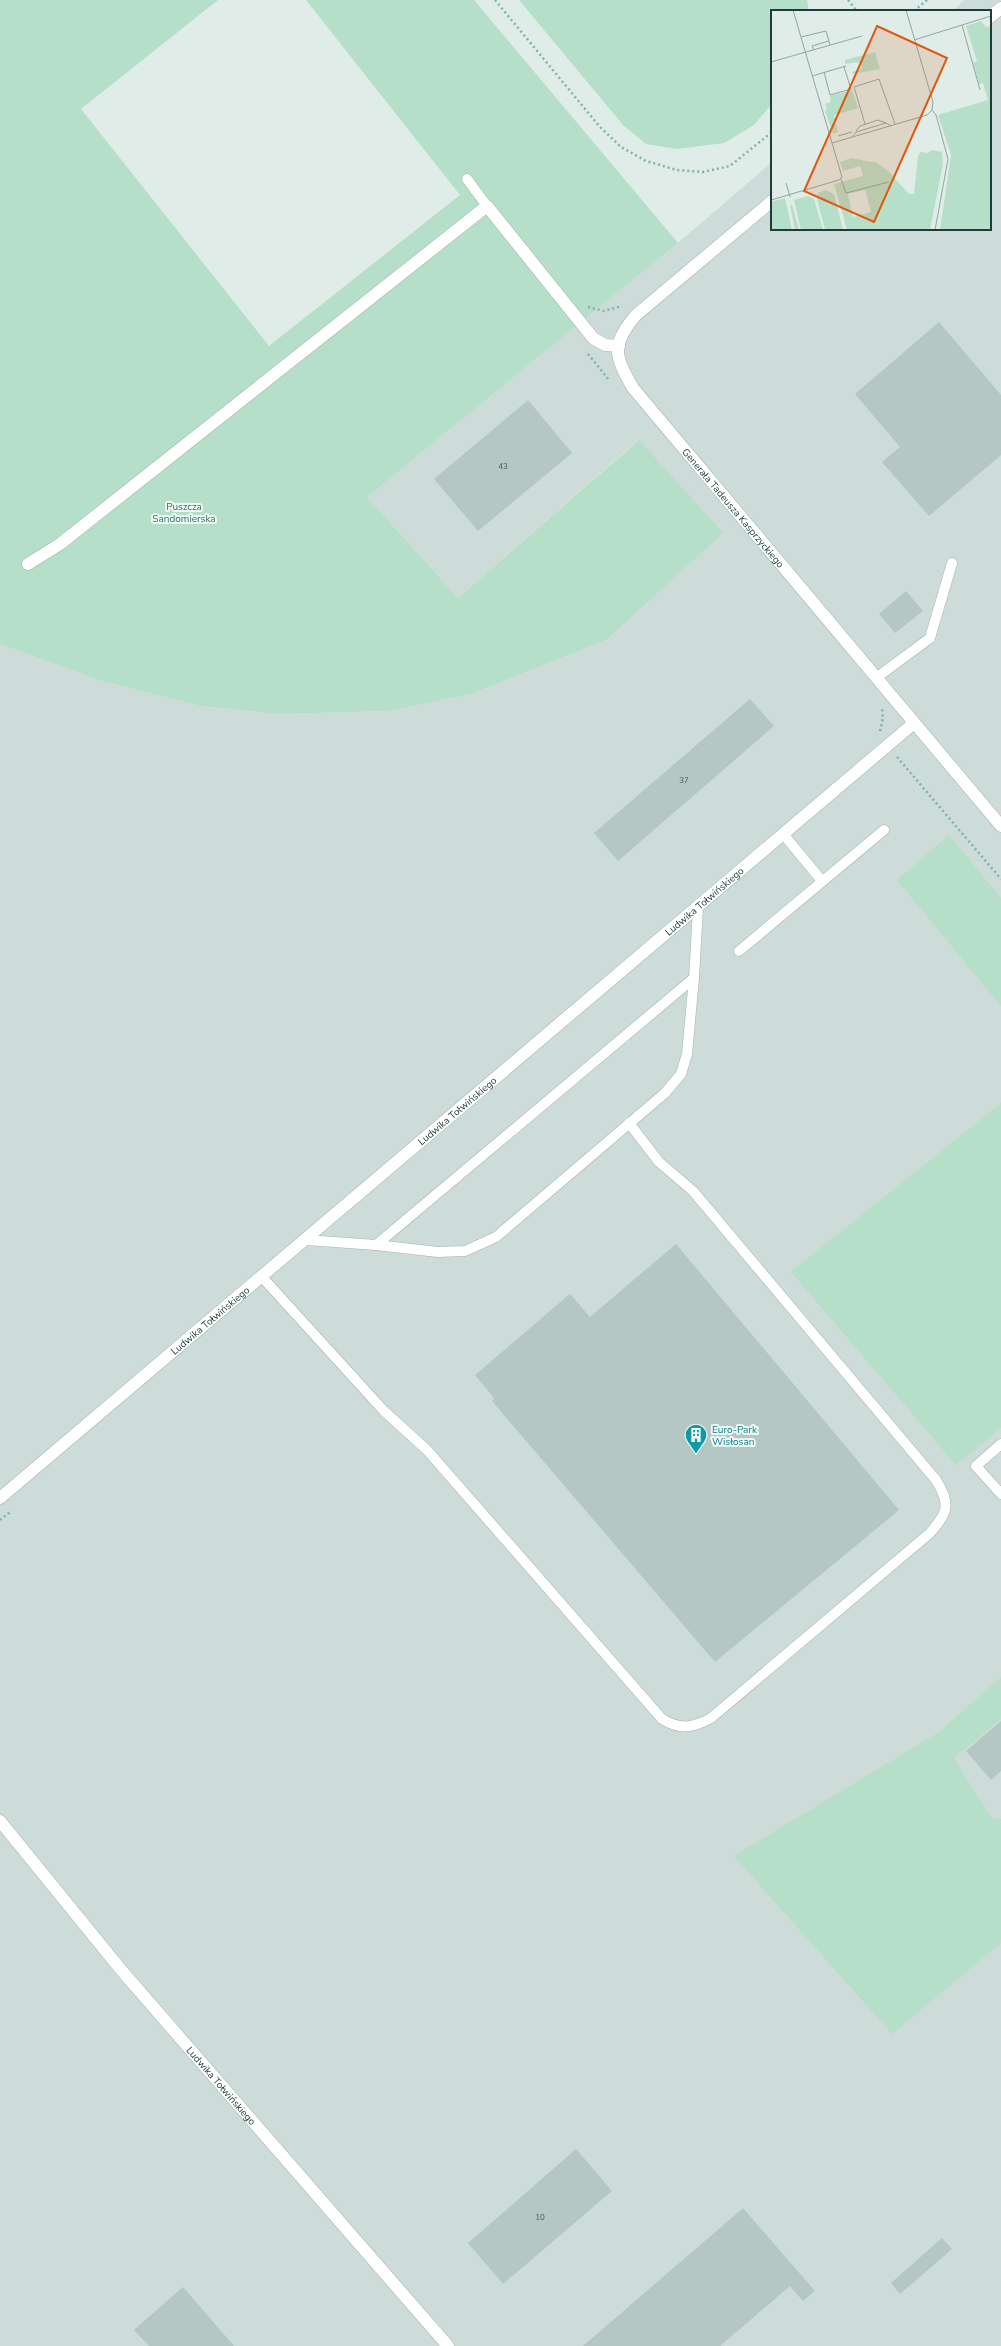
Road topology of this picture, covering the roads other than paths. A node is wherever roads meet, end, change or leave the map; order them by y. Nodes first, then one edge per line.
1 (1001, 8) edge
2 (991, 16) edge
3 (467, 179) dead end
4 (771, 202) edge
5 (487, 206) junction
6 (619, 346) junction
7 (952, 563) dead end
8 (28, 564) dead end
9 (876, 678) junction
10 (914, 724) junction
11 (1001, 826) edge
12 (884, 830) dead end
13 (784, 835) junction
14 (822, 881) junction
15 (698, 908) junction
16 (739, 951) dead end
17 (694, 978) junction
18 (629, 1123) junction
19 (306, 1240) junction
20 (376, 1245) junction
21 (262, 1277) junction
22 (1001, 1444) edge
23 (1001, 1494) edge
24 (0, 1498) edge
25 (0, 1821) edge
26 (448, 2346) edge

1 - 2 street
3 - 5 lane
4 - 6 street, Generała Tadeusza Kasprzyckiego
5 - 6 street
5 - 8 street
6 - 9 street, Generała Tadeusza Kasprzyckiego
7 - 9 lane
9 - 10 street, Generała Tadeusza Kasprzyckiego
10 - 11 street, Generała Tadeusza Kasprzyckiego
10 - 13 street, Ludwika Tołwińskiego
12 - 14 lane
13 - 14 lane
13 - 15 street, Ludwika Tołwińskiego
14 - 16 lane
15 - 17 lane
15 - 19 street, Ludwika Tołwińskiego
17 - 18 lane
17 - 20 lane
18 - 20 lane
18 - 21 lane
19 - 20 lane
19 - 21 street, Ludwika Tołwińskiego
21 - 24 street, Ludwika Tołwińskiego
22 - 23 lane
25 - 26 street, Ludwika Tołwińskiego

